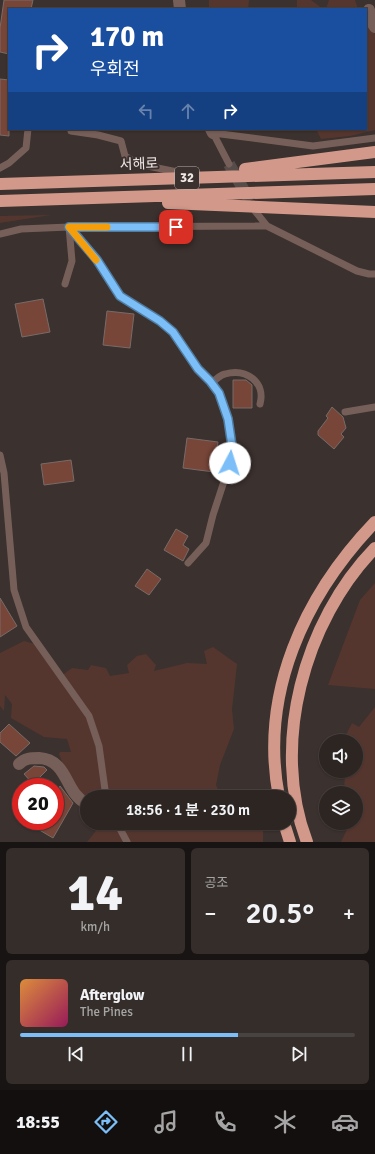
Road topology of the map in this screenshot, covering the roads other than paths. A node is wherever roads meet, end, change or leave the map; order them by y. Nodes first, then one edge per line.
1 (369, 10) dead end
2 (375, 27) edge
3 (28, 130) edge
4 (71, 130) edge
5 (212, 131) edge
6 (375, 138) edge
7 (375, 152) edge
8 (229, 164) tunnel mouth
9 (0, 168) edge
10 (375, 172) edge
11 (187, 174) junction
12 (129, 180) junction
13 (0, 184) edge
14 (375, 189) edge
15 (67, 199) junction
16 (0, 201) edge
17 (255, 211) dead end
18 (375, 212) edge
19 (267, 226) junction
20 (69, 227) junction
21 (0, 234) edge
22 (375, 274) edge
23 (65, 284) dead end
24 (212, 383) junction
25 (260, 404) dead end
26 (375, 407) edge
27 (345, 412) dead end
28 (0, 455) edge
29 (375, 522) edge
30 (375, 548) edge
31 (188, 563) dead end
32 (19, 764) dead end
33 (105, 790) edge
34 (278, 790) edge
35 (80, 800) edge
36 (121, 830) edge
37 (286, 830) edge
38 (304, 837) edge
39 (127, 842) edge
40 (290, 842) edge
41 (310, 842) edge

1 - 2 street
3 - 9 lane
4 - 11 lane
5 - 6 lane
5 - 8 lane
7 - 11 highway
10 - 12 highway, 서해로 / 32
11 - 12 highway
12 - 13 highway, 서해로 / 32
14 - 15 highway, 32
15 - 16 highway, 32
15 - 18 highway
17 - 19 lane
19 - 20 lane
19 - 22 lane
20 - 21 lane
20 - 23 lane
20 - 24 lane
24 - 25 lane
24 - 31 lane
26 - 27 lane
28 - 33 lane
29 - 34 highway
30 - 38 highway
32 - 35 street
36 - 39 lane
37 - 40 highway
38 - 41 highway

